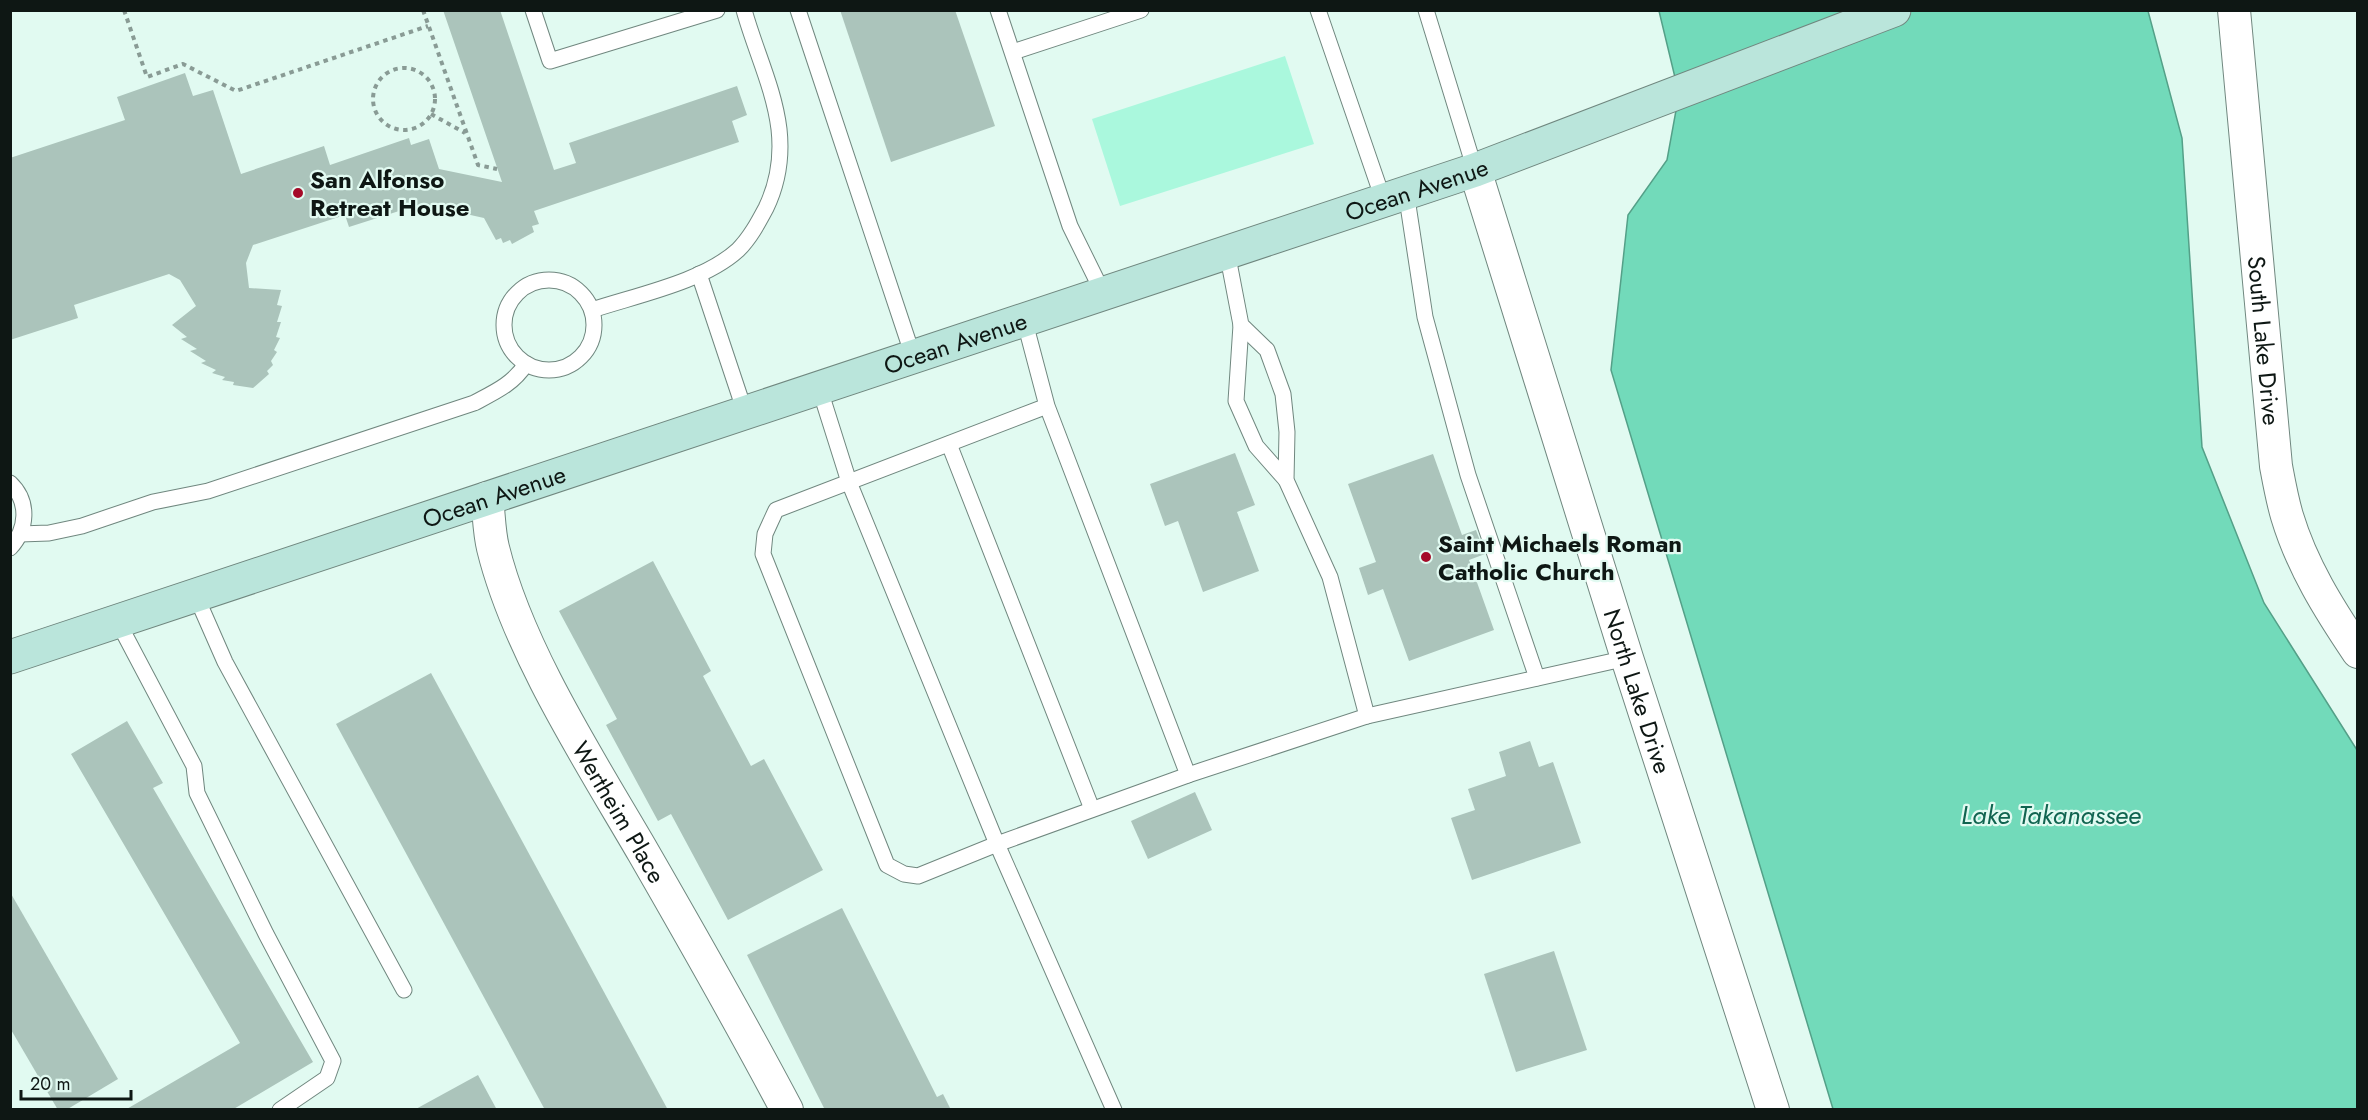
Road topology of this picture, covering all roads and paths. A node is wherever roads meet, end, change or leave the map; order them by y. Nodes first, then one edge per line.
1 (124, 10) edge
2 (423, 10) edge
3 (532, 10) edge
4 (717, 10) edge
5 (744, 10) edge
6 (798, 10) edge
7 (998, 10) edge
8 (1141, 10) edge
9 (1318, 10) edge
10 (1426, 10) edge
11 (1894, 10) edge
12 (2234, 10) edge
13 (1104, 16) edge
14 (428, 26) junction
15 (1013, 52) junction
16 (431, 114) junction
17 (466, 134) junction
18 (498, 169) dead end
19 (1475, 170) junction
20 (1394, 196) junction
21 (1227, 252) junction
22 (699, 274) junction
23 (1103, 293) junction
24 (592, 310) junction
25 (1024, 319) junction
26 (1241, 324) junction
27 (913, 356) junction
28 (526, 364) junction
29 (819, 387) junction
30 (1047, 406) junction
31 (745, 412) junction
32 (949, 444) junction
33 (1286, 480) junction
34 (849, 482) junction
35 (10, 483) edge
36 (487, 498) junction
37 (20, 534) junction
38 (10, 548) edge
39 (196, 596) junction
40 (118, 622) junction
41 (2358, 652) edge
42 (10, 657) edge
43 (1627, 658) junction
44 (1537, 678) junction
45 (1367, 716) junction
46 (1188, 775) junction
47 (1092, 809) junction
48 (997, 844) junction
49 (404, 990) dead end
50 (279, 1110) edge
51 (787, 1110) edge
52 (1114, 1110) edge
53 (1773, 1110) edge

1 - 14 path
2 - 14 path
3 - 4 lane
5 - 22 lane
6 - 27 lane
7 - 15 lane
8 - 13 lane
9 - 20 lane
10 - 19 lane
11 - 19 street, Ocean Avenue
12 - 41 street, South Lake Drive
13 - 15 lane
14 - 17 path
15 - 23 lane
16 - 16 path
16 - 17 path
17 - 18 path
19 - 20 street, Ocean Avenue
19 - 43 street, North Lake Drive
20 - 21 street, Ocean Avenue
20 - 44 lane
21 - 23 street, Ocean Avenue
21 - 26 lane
22 - 24 lane
22 - 31 lane
23 - 25 street, Ocean Avenue
24 - 28 lane
24 - 28 lane
25 - 27 street, Ocean Avenue
25 - 30 lane
26 - 33 lane
26 - 33 lane
27 - 29 street, Ocean Avenue
28 - 37 lane
29 - 31 street, Ocean Avenue
29 - 34 lane
30 - 32 lane
30 - 46 lane
31 - 36 street, Ocean Avenue
32 - 34 lane
32 - 47 lane
33 - 45 lane
34 - 48 lane
34 - 48 lane
35 - 37 lane
36 - 39 street, Ocean Avenue
36 - 51 street, Wertheim Place
37 - 38 lane
39 - 40 street, Ocean Avenue
39 - 49 lane
40 - 42 street, Ocean Avenue
40 - 50 lane
43 - 44 lane
43 - 53 street, North Lake Drive
44 - 45 lane
45 - 46 lane
46 - 47 lane
47 - 48 lane
48 - 52 lane

